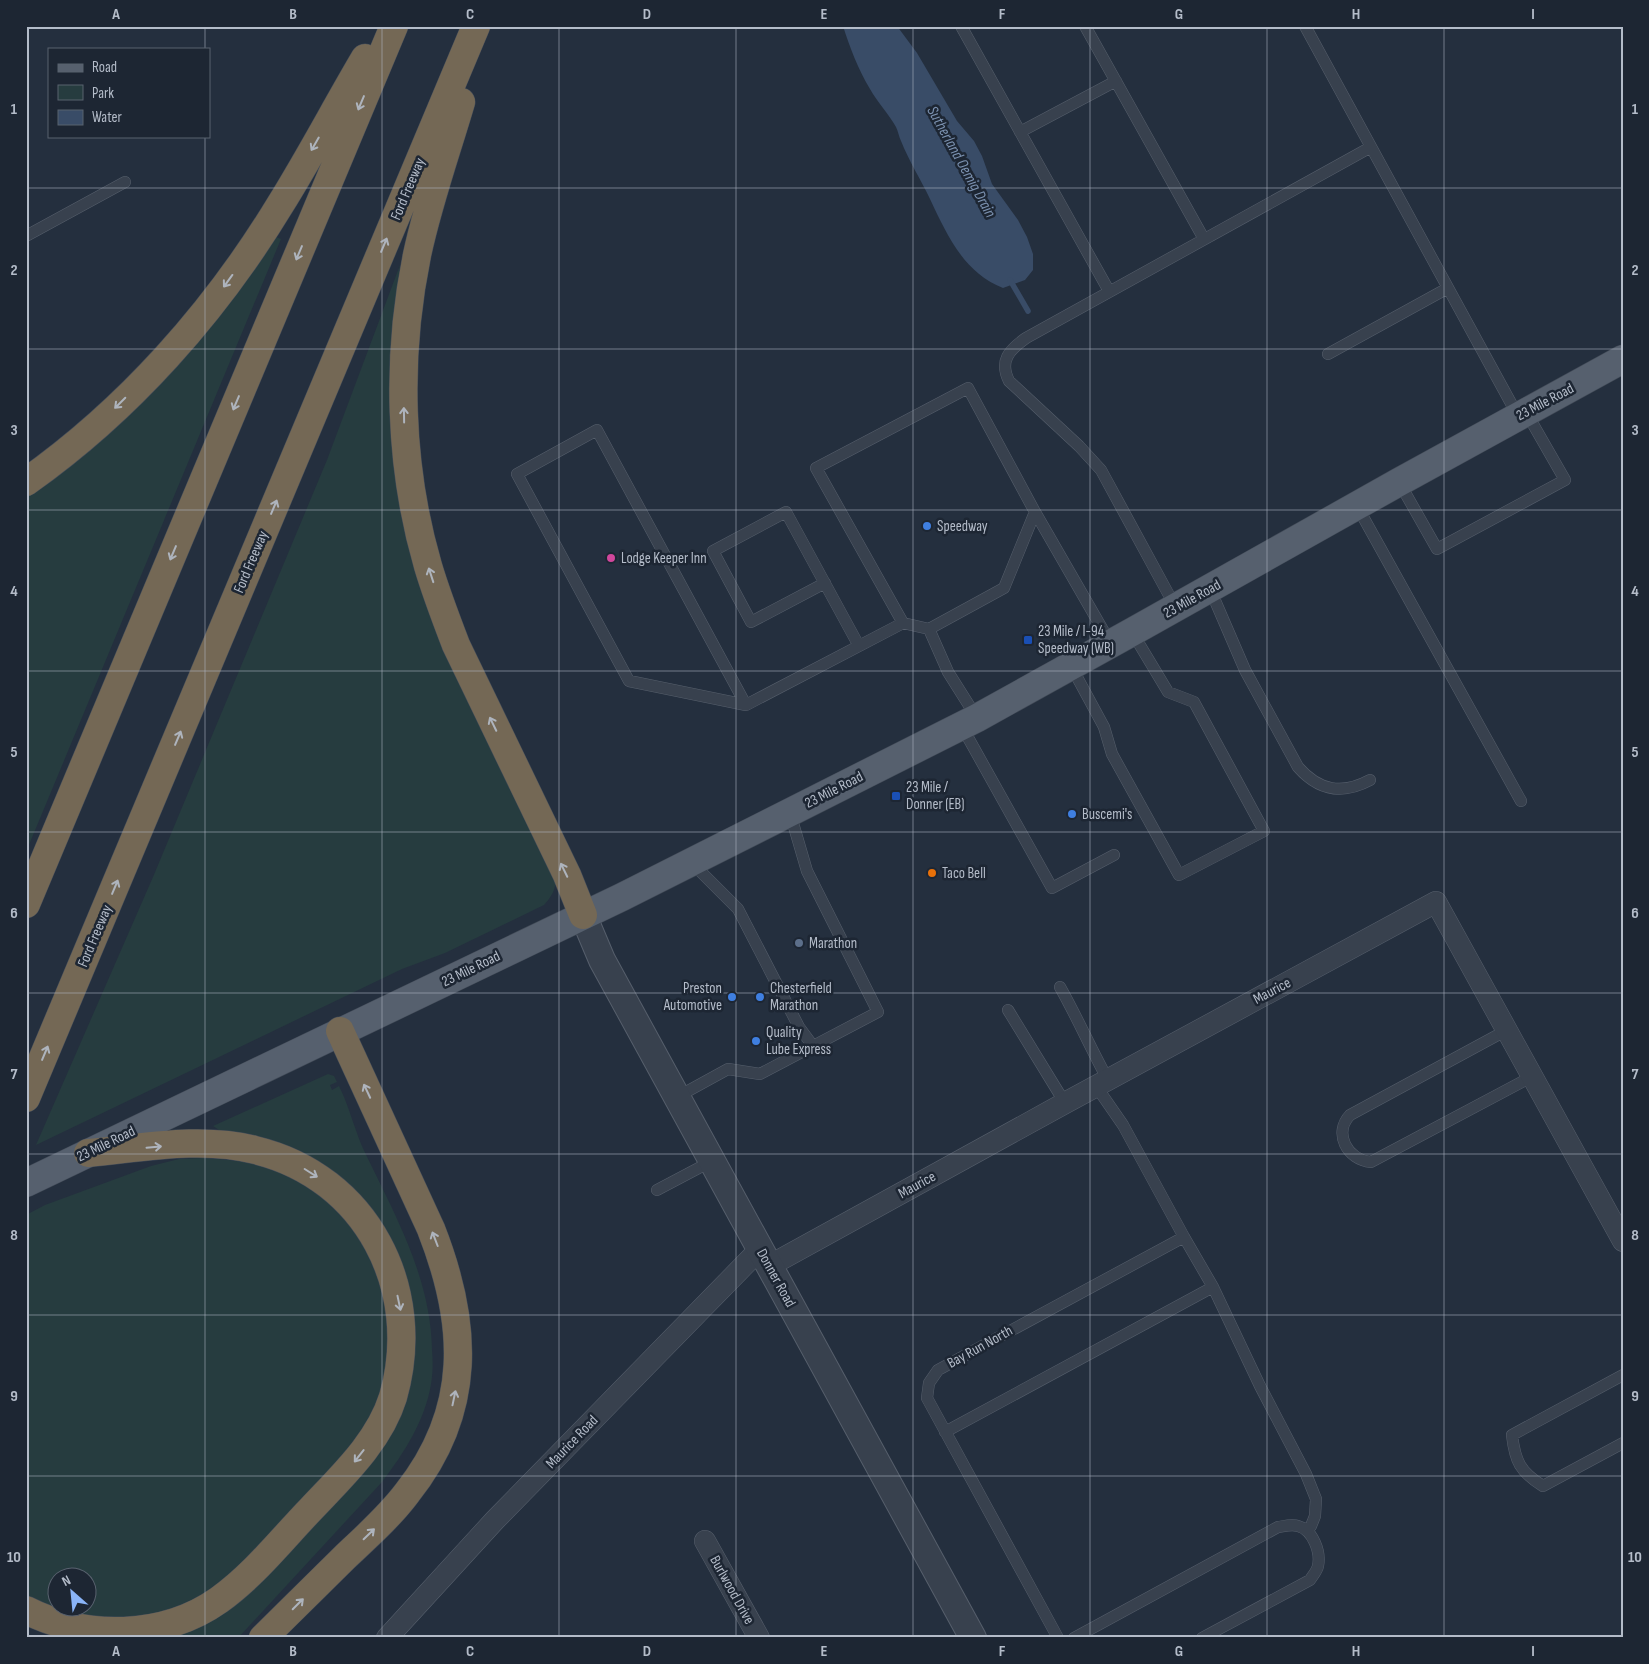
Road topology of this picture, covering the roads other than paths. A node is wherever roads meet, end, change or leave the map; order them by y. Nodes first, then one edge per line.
1 (383, 26) edge
2 (394, 26) edge
3 (476, 26) edge
4 (484, 26) edge
5 (962, 26) edge
6 (1085, 26) edge
7 (1305, 26) edge
8 (1116, 81) junction
9 (1020, 132) junction
10 (1371, 148) junction
11 (125, 182) dead end
12 (26, 236) edge
13 (1204, 239) junction
14 (1448, 288) junction
15 (1109, 291) junction
16 (1328, 354) dead end
17 (1623, 359) edge
18 (1522, 414) junction
19 (26, 482) edge
20 (1399, 482) junction
21 (1357, 506) junction
22 (1035, 512) junction
23 (825, 583) junction
24 (1210, 589) junction
25 (1176, 608) junction
26 (903, 623) junction
27 (929, 629) junction
28 (1122, 638) junction
29 (859, 646) junction
30 (1071, 666) junction
31 (746, 706) junction
32 (969, 721) junction
33 (1370, 780) dead end
34 (1520, 801) dead end
35 (790, 813) junction
36 (1114, 855) dead end
37 (691, 862) junction
38 (26, 904) edge
39 (583, 915) junction
40 (1060, 987) dead end
41 (1008, 1010) dead end
42 (1507, 1030) junction
43 (340, 1031) junction
44 (813, 1046) junction
45 (1533, 1076) junction
46 (1102, 1083) junction
47 (677, 1097) junction
48 (26, 1098) edge
49 (1065, 1103) junction
50 (88, 1153) junction
51 (712, 1161) junction
52 (26, 1183) edge
53 (657, 1190) dead end
54 (1184, 1237) junction
55 (1623, 1241) edge
56 (764, 1257) junction
57 (1213, 1287) junction
58 (1623, 1375) edge
59 (945, 1432) junction
60 (1623, 1443) edge
61 (1307, 1530) junction
62 (705, 1541) dead end
63 (26, 1610) edge
64 (263, 1638) edge
65 (387, 1638) edge
66 (759, 1638) edge
67 (973, 1638) edge
68 (1058, 1638) edge
69 (1074, 1638) edge
70 (1202, 1638) edge

1 -> 19 highway
2 -> 38 highway
48 -> 3 highway, Ford Freeway
39 -> 4 highway
5 - 9 lane
6 - 8 lane
7 - 10 lane
8 - 9 lane
8 - 13 lane
9 - 15 lane
10 - 13 lane
10 - 14 lane
11 - 12 lane
13 - 15 lane
14 - 16 lane
14 - 18 lane
15 - 25 lane
17 - 18 main road, 23 Mile Road
18 - 20 main road, 23 Mile Road
18 - 20 lane
20 - 21 main road, 23 Mile Road
21 - 24 main road, 23 Mile Road
21 - 34 lane
22 - 26 lane
22 - 27 lane
22 - 28 lane
23 - 23 lane
23 - 29 lane
24 - 25 main road, 23 Mile Road
24 - 33 lane
25 - 28 main road, 23 Mile Road
26 - 27 lane
26 - 29 lane
27 - 32 lane
28 - 30 main road, 23 Mile Road
28 - 30 lane
29 - 31 lane
30 - 32 main road, 23 Mile Road
31 - 31 lane
32 - 35 main road, 23 Mile Road
32 - 36 lane
35 - 37 main road, 23 Mile Road
35 - 44 lane
37 - 39 main road, 23 Mile Road
37 - 44 lane
39 - 43 main road, 23 Mile Road
39 - 47 street, Donner Road
40 - 46 lane
41 - 49 lane
42 - 45 street, Maurice
42 - 45 lane
42 - 46 street, Maurice
43 - 50 main road, 23 Mile Road
64 -> 43 highway
44 - 47 lane
45 - 55 street, Maurice
46 - 49 street, Maurice
46 - 54 lane
47 - 51 street, Donner Road
49 - 56 street, Maurice
50 - 52 main road, 23 Mile Road
50 -> 63 highway
51 - 53 lane
51 - 56 street, Donner Road
54 - 57 lane
54 - 59 lane, Bay Run North
56 - 65 street, Maurice Road
56 - 67 street, Donner Road
57 - 59 lane
57 - 61 lane
58 - 60 lane
59 - 68 lane, Bay Run North
61 - 69 lane
61 - 70 lane
62 - 66 street, Burlwood Drive

